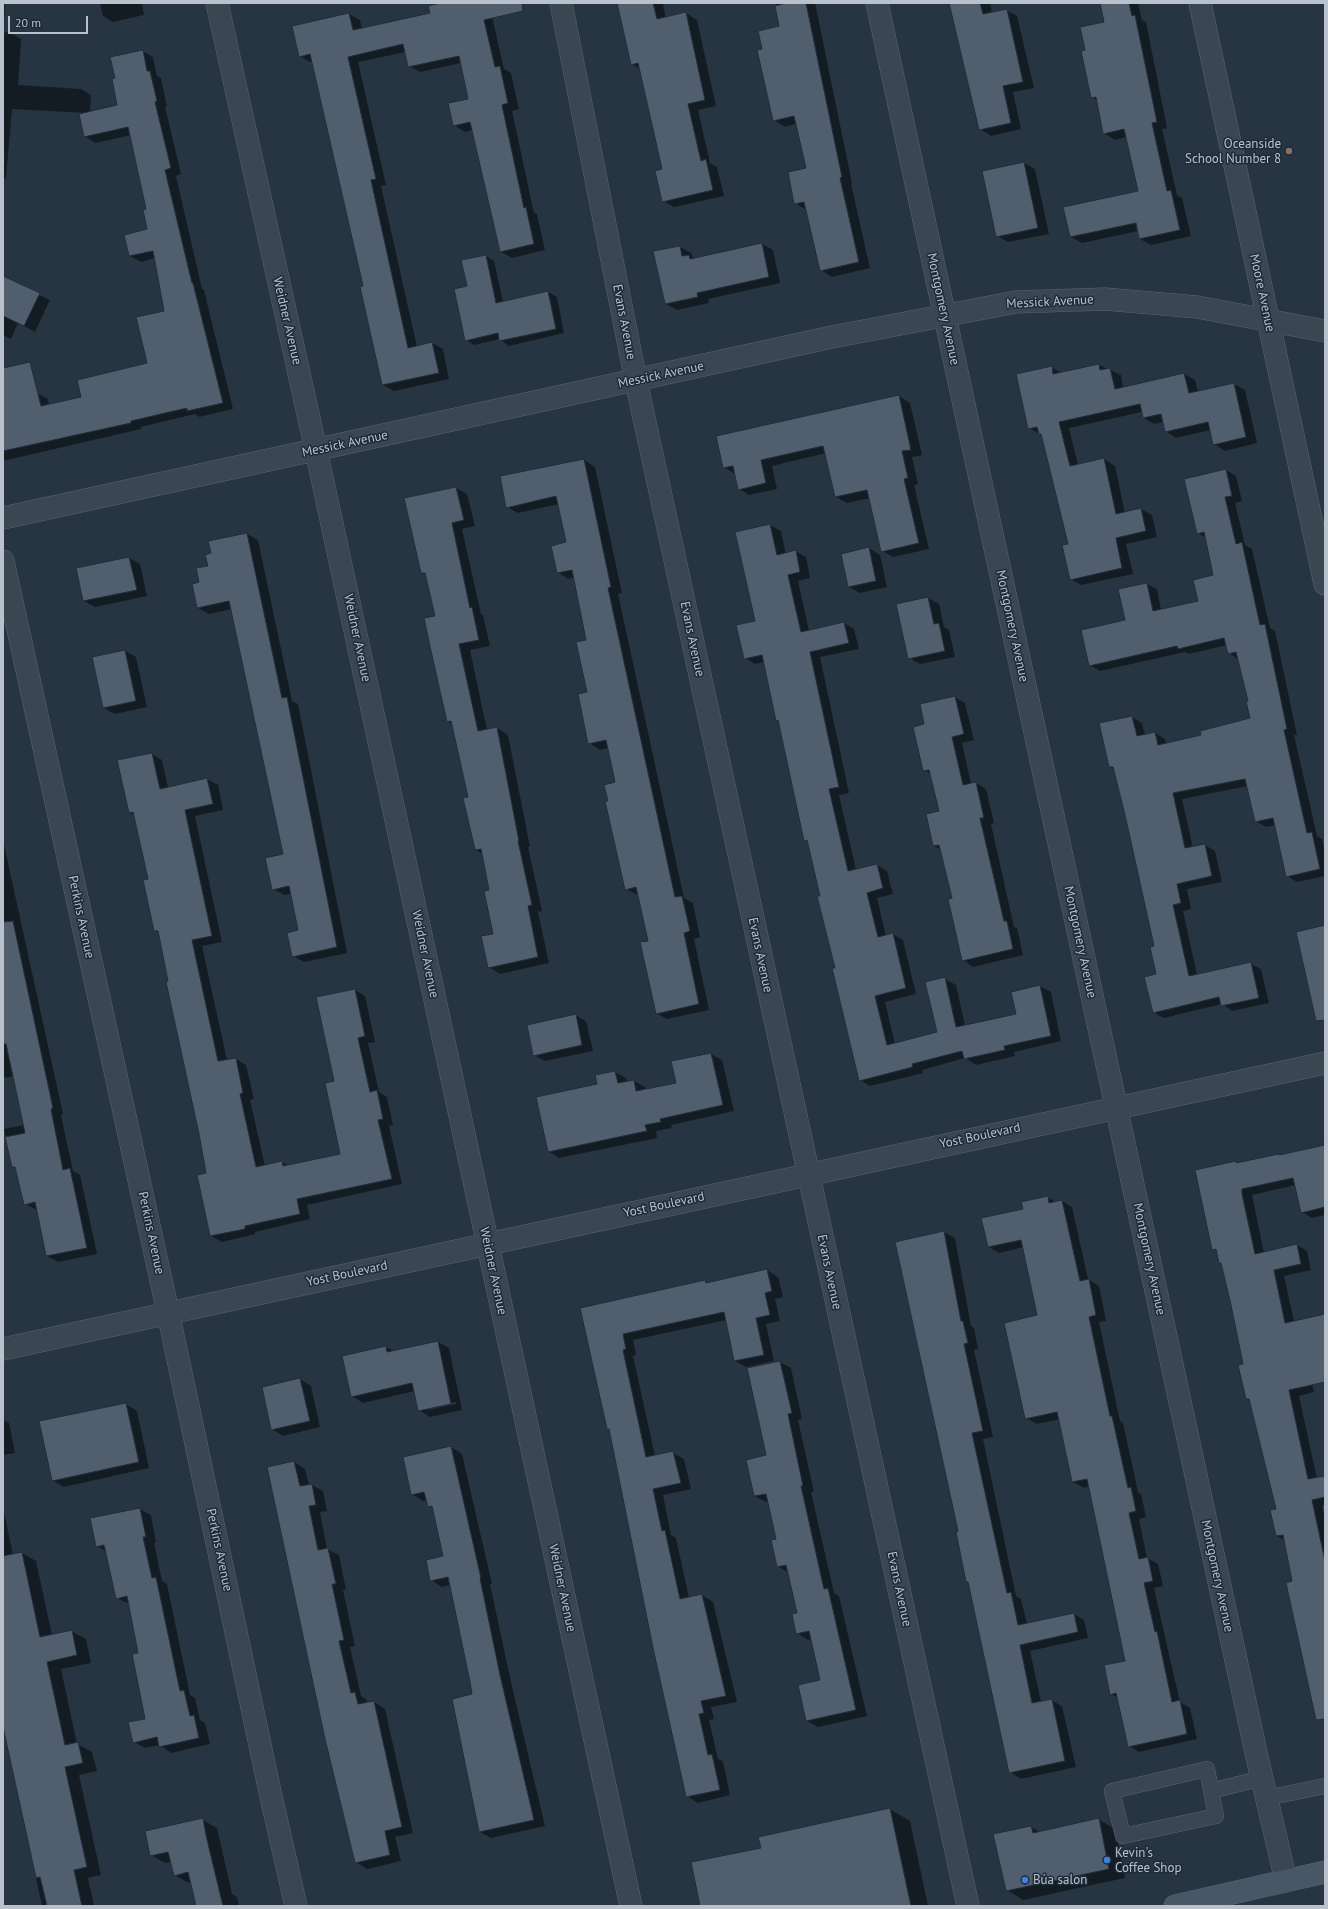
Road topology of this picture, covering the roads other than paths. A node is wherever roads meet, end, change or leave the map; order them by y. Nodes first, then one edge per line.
1 (217, 3) edge
2 (561, 3) edge
3 (877, 3) edge
4 (1200, 3) edge
5 (944, 314) junction
6 (1268, 321) junction
7 (1325, 331) edge
8 (636, 381) junction
9 (316, 450) junction
10 (3, 518) edge
11 (3, 561) edge
12 (1325, 584) edge
13 (1325, 1063) edge
14 (1116, 1107) junction
15 (807, 1174) junction
16 (487, 1243) junction
17 (168, 1312) junction
18 (3, 1349) edge
19 (1325, 1786) edge
20 (1264, 1788) junction
21 (1211, 1791) junction
22 (1325, 1872) edge
23 (1286, 1881) junction
24 (1233, 1900) edge
25 (296, 1906) edge
26 (631, 1906) edge
27 (968, 1906) edge
28 (1175, 1906) edge

1 - 9 street, Weidner Avenue
2 - 8 street, Evans Avenue
3 - 5 street, Montgomery Avenue
4 - 6 street, Moore Avenue
5 - 6 street, Messick Avenue
5 - 8 street, Messick Avenue
5 - 14 street, Montgomery Avenue
6 - 7 street, Messick Avenue
6 - 12 street, Moore Avenue
8 - 9 street, Messick Avenue
8 - 15 street, Evans Avenue
9 - 10 street, Messick Avenue
9 - 16 street, Weidner Avenue
11 - 17 street, Perkins Avenue
13 - 14 street, Yost Boulevard
14 - 15 street, Yost Boulevard
14 - 20 street, Montgomery Avenue
15 - 16 street, Yost Boulevard
15 - 27 street, Evans Avenue
16 - 17 street, Yost Boulevard
16 - 26 street, Weidner Avenue
17 - 18 street, Yost Boulevard
17 - 25 street, Perkins Avenue
19 - 20 lane
20 - 21 lane
20 - 23 street, Montgomery Avenue
21 - 21 lane
22 - 23 main road
23 - 24 main road
24 - 28 main road

